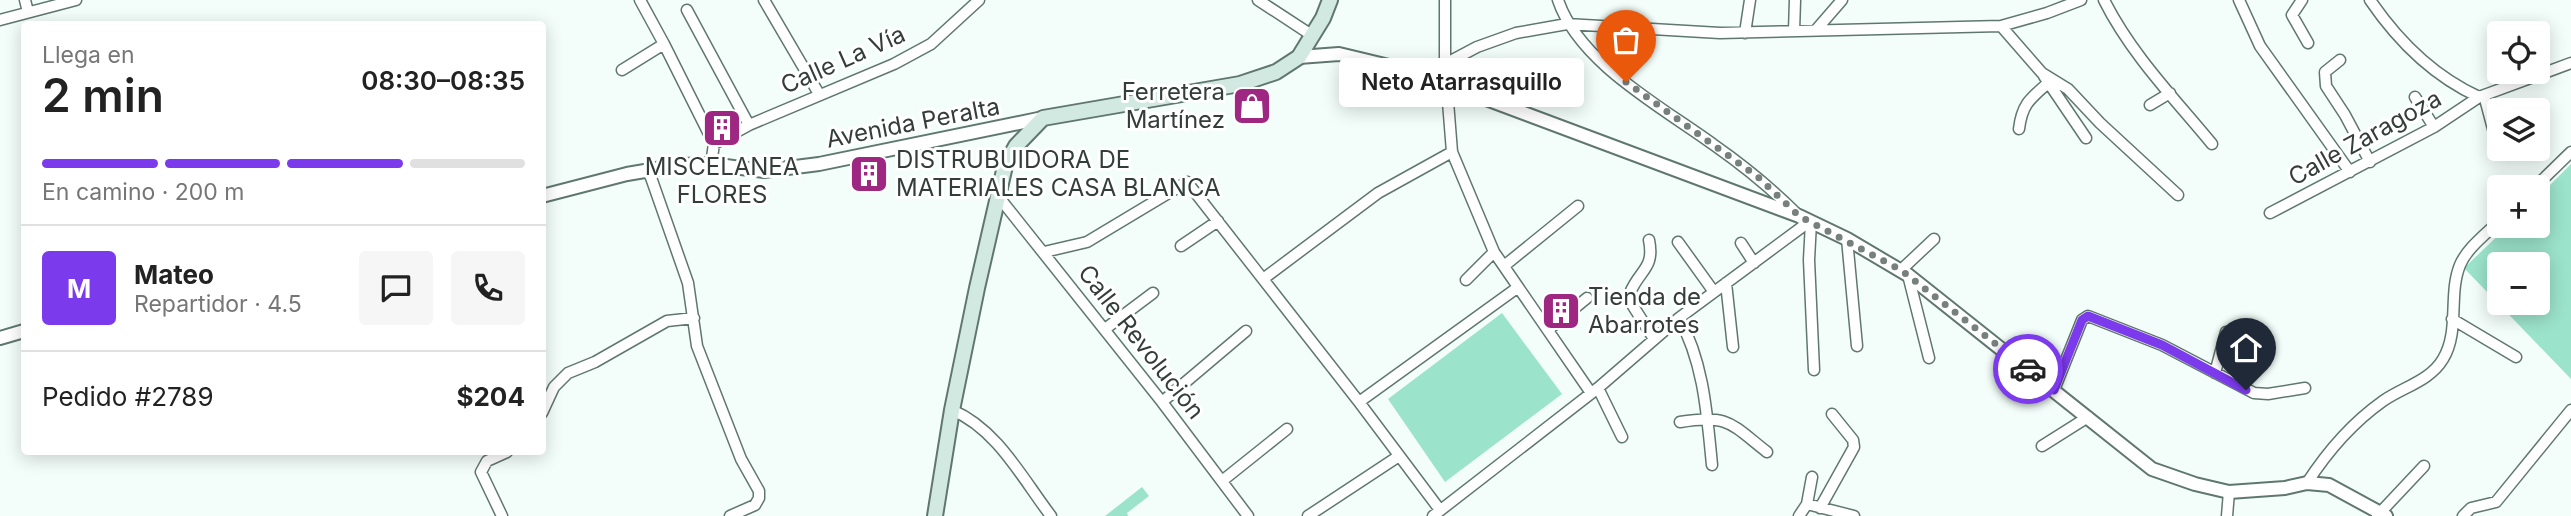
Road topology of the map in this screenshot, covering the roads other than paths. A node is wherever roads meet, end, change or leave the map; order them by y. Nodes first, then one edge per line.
1 (25, 0) edge
2 (76, 0) edge
3 (640, 0) edge
4 (764, 0) edge
5 (979, 0) edge
6 (1258, 0) edge
7 (1329, 0) edge
8 (1445, 0) edge
9 (1750, 0) edge
10 (1795, 0) edge
11 (1842, 0) edge
12 (2048, 0) edge
13 (2081, 0) edge
14 (2104, 0) edge
15 (2239, 0) edge
16 (2302, 0) edge
17 (2370, 0) edge
18 (1561, 2) edge
19 (687, 10) dead end
20 (28, 12) junction
21 (2048, 13) junction
22 (0, 20) edge
23 (1567, 24) junction
24 (2001, 26) junction
25 (1816, 30) junction
26 (1794, 31) junction
27 (1745, 33) junction
28 (1313, 36) junction
29 (2308, 43) dead end
30 (664, 44) junction
31 (1299, 57) junction
32 (2340, 60) dead end
33 (2571, 63) edge
34 (1445, 64) junction
35 (2550, 68) edge
36 (622, 70) dead end
37 (2042, 73) junction
38 (1448, 83) junction
39 (2048, 83) junction
40 (2506, 84) edge
41 (2170, 93) junction
42 (819, 94) junction
43 (2481, 96) junction
44 (2415, 97) dead end
45 (2150, 105) dead end
46 (2487, 114) edge
47 (1043, 118) junction
48 (749, 125) junction
49 (2434, 127) junction
50 (2019, 129) dead end
51 (2086, 138) dead end
52 (714, 144) junction
53 (2212, 144) dead end
54 (1452, 152) junction
55 (2571, 152) edge
56 (2370, 162) junction
57 (711, 164) junction
58 (648, 169) junction
59 (2350, 172) junction
60 (2547, 175) edge
61 (546, 195) edge
62 (2178, 195) dead end
63 (998, 196) junction
64 (1578, 206) dead end
65 (2270, 213) dead end
66 (1805, 219) junction
67 (1218, 221) junction
68 (2487, 233) edge
69 (1847, 239) junction
70 (1934, 239) dead end
71 (1649, 240) dead end
72 (1678, 242) dead end
73 (1741, 243) dead end
74 (1181, 246) dead end
75 (1044, 252) junction
76 (1494, 252) junction
77 (1754, 262) junction
78 (1504, 267) junction
79 (1904, 272) junction
80 (1263, 279) junction
81 (1466, 279) dead end
82 (1726, 283) junction
83 (1517, 288) junction
84 (1714, 292) junction
85 (1153, 293) dead end
86 (1587, 298) dead end
87 (694, 318) junction
88 (1679, 318) junction
89 (2452, 320) junction
90 (1105, 329) junction
91 (1549, 330) junction
92 (1246, 331) dead end
93 (21, 332) edge
94 (2226, 332) dead end
95 (0, 338) edge
96 (1654, 339) junction
97 (1857, 346) dead end
98 (1733, 347) dead end
99 (2516, 357) dead end
100 (1929, 358) dead end
101 (1814, 369) dead end
102 (2215, 373) junction
103 (2050, 387) junction
104 (2305, 388) dead end
105 (1594, 391) junction
106 (2022, 396) dead end
107 (1162, 402) junction
108 (1359, 402) junction
109 (546, 404) edge
110 (952, 410) junction
111 (2571, 410) edge
112 (1832, 414) dead end
113 (2088, 417) junction
114 (1708, 418) junction
115 (1681, 422) dead end
116 (1287, 429) dead end
117 (1622, 437) dead end
118 (2042, 446) dead end
119 (1767, 452) dead end
120 (501, 455) edge
121 (1399, 456) junction
122 (1712, 465) dead end
123 (2424, 466) dead end
124 (1812, 477) dead end
125 (1222, 481) junction
126 (2307, 483) junction
127 (2229, 492) junction
128 (1807, 504) junction
129 (1821, 508) junction
130 (1437, 513) edge
131 (2381, 515) edge
132 (502, 516) edge
133 (730, 516) edge
134 (935, 516) edge
135 (1051, 516) edge
136 (1248, 516) edge
137 (1308, 516) edge
138 (1799, 516) edge
139 (1854, 516) edge
140 (2227, 516) edge
141 (2463, 516) edge

1 - 20 street
2 - 20 street
3 - 30 street
4 - 42 street
5 - 42 street, Calle La Vía
6 - 28 street
7 - 28 main road
8 - 34 street
9 - 27 street
10 - 26 street
11 - 25 street
12 - 21 street
13 - 21 street
14 - 41 street
15 - 59 street
16 - 29 street
17 - 43 street, Calle Zaragoza
18 - 23 street
19 - 48 street
20 - 22 street
21 - 24 street
23 - 27 street
23 - 34 street
23 - 66 street
24 - 25 street
24 - 37 street
25 - 26 street
26 - 27 street
28 - 31 main road
30 - 36 street
30 - 52 street
31 - 38 street
31 - 47 main road
32 - 56 street
33 - 35 street, Calle Zaragoza
34 - 38 street
37 - 39 street
37 - 62 street
38 - 54 street
38 - 66 street
39 - 50 street
39 - 51 street
40 - 43 street, Calle Zaragoza
41 - 45 street
41 - 53 street
42 - 48 street, Calle La Vía
43 - 46 street
43 - 49 street, Calle Zaragoza
44 - 49 street
47 - 57 street, Avenida Peralta
47 - 63 main road
48 - 52 street, Calle La Vía
49 - 56 street, Calle Zaragoza
52 - 57 street
54 - 76 street
54 - 80 street
55 - 60 street
56 - 59 street, Calle Zaragoza
57 - 58 street, Avenida Peralta
58 - 61 street, Avenida Peralta
58 - 87 street
59 - 65 street, Calle Zaragoza
63 - 75 street, Calle Revolución
63 - 110 main road
64 - 78 street
66 - 69 street
66 - 77 street
66 - 101 street
67 - 74 street
67 - 75 street
67 - 80 street
68 - 89 street
69 - 79 street
69 - 97 street
70 - 79 street
71 - 96 street
72 - 84 street
73 - 77 street
75 - 90 street, Calle Revolución
76 - 78 street
76 - 81 street
77 - 82 street
78 - 83 street
79 - 100 street
79 - 103 street
80 - 108 street
82 - 84 street
82 - 98 street
83 - 91 street
83 - 108 street
84 - 88 street
85 - 90 street
86 - 91 street
87 - 109 street
87 - 133 street
88 - 96 street
88 - 114 street
89 - 99 street
89 - 126 street
90 - 107 street, Calle Revolución
91 - 105 street
92 - 107 street
93 - 95 street
94 - 102 street
96 - 105 street
102 - 103 street
102 - 104 street
103 - 106 street
103 - 113 street
105 - 117 street
105 - 130 street
107 - 125 street, Calle Revolución
108 - 121 street
110 - 134 main road
110 - 135 street
111 - 141 street
112 - 129 street
113 - 118 street
113 - 127 street
114 - 115 street
114 - 119 street
114 - 122 street
116 - 125 street
120 - 132 street
121 - 130 street
121 - 137 street
123 - 131 street
124 - 128 street
125 - 136 street, Calle Revolución
126 - 127 street
126 - 131 street
127 - 140 street
128 - 129 street
128 - 138 street
129 - 139 street

